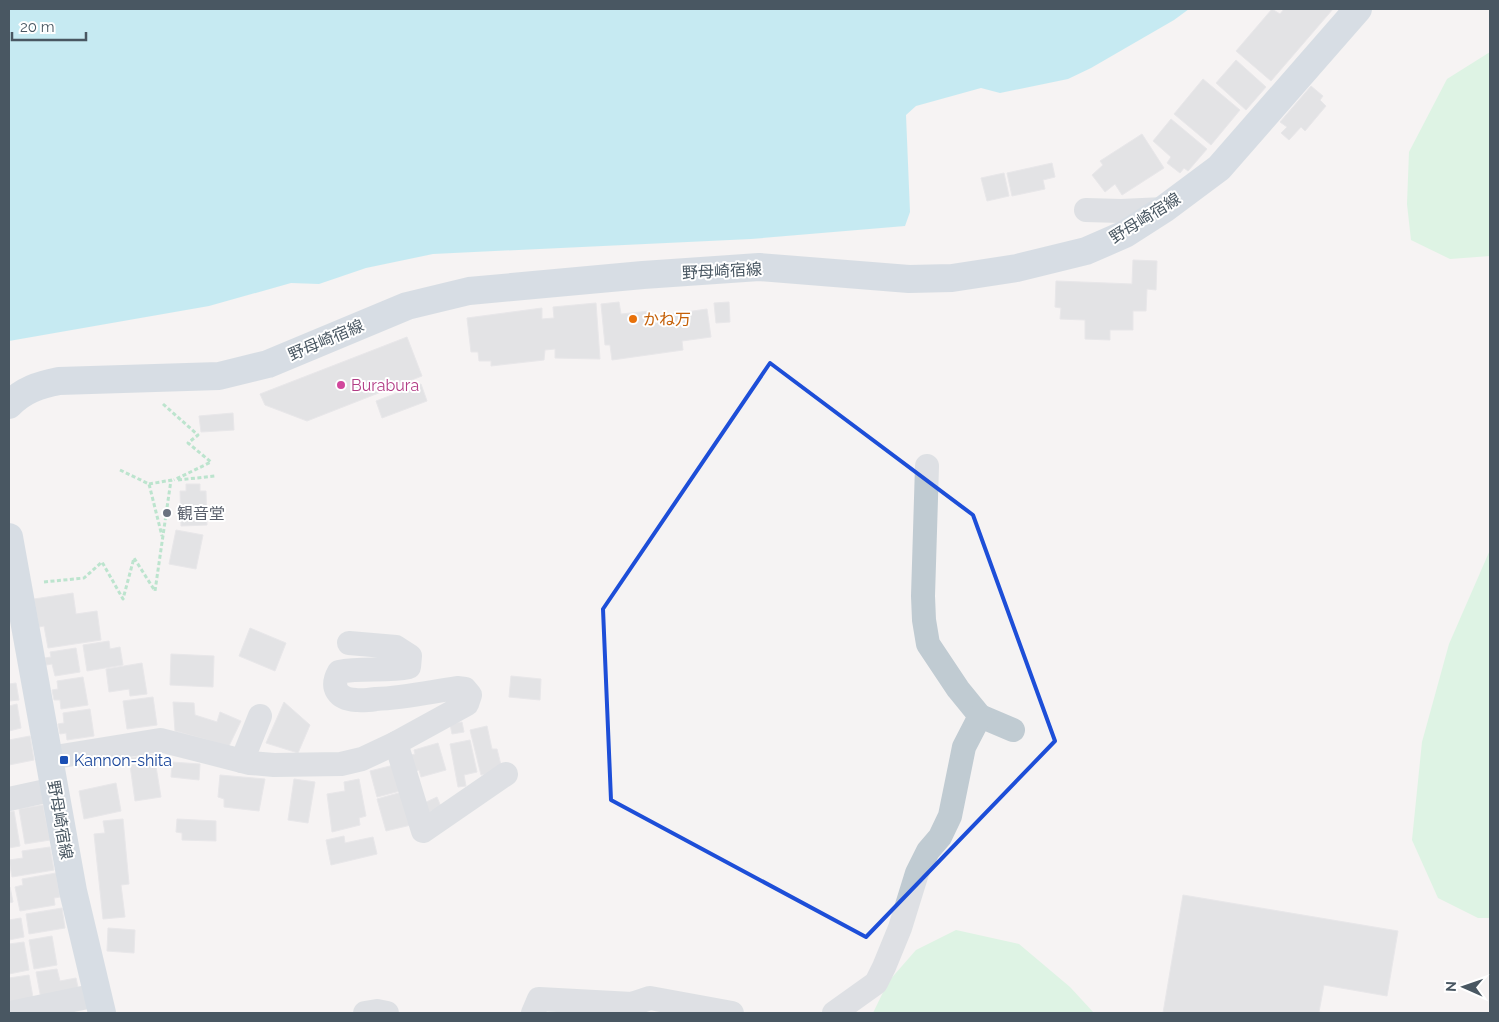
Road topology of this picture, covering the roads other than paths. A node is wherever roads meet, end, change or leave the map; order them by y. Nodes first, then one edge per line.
1 (1358, 9) edge
2 (1164, 209) junction
3 (1086, 210) dead end
4 (9, 405) edge
5 (927, 466) dead end
6 (9, 537) edge
7 (349, 643) dead end
8 (260, 716) dead end
9 (980, 716) junction
10 (1013, 730) dead end
11 (396, 743) junction
12 (49, 758) junction
13 (242, 761) junction
14 (506, 774) dead end
15 (55, 789) junction
16 (9, 799) edge
17 (100, 1004) edge
18 (10, 1013) edge
19 (365, 1013) edge
20 (386, 1013) edge
21 (533, 1013) edge
22 (732, 1013) edge
23 (834, 1013) edge

1 - 2 main road, 野母崎宿線
2 - 3 street
2 - 4 main road, 野母崎宿線
5 - 9 street
6 - 12 main road, 野母崎宿線
7 - 11 street
8 - 13 street
9 - 10 street
9 - 23 street
11 - 13 street
11 - 14 street
12 - 13 street
12 - 15 main road, 野母崎宿線
15 - 16 street
15 - 17 main road, 野母崎宿線
17 - 18 street
19 - 20 street
21 - 22 street

